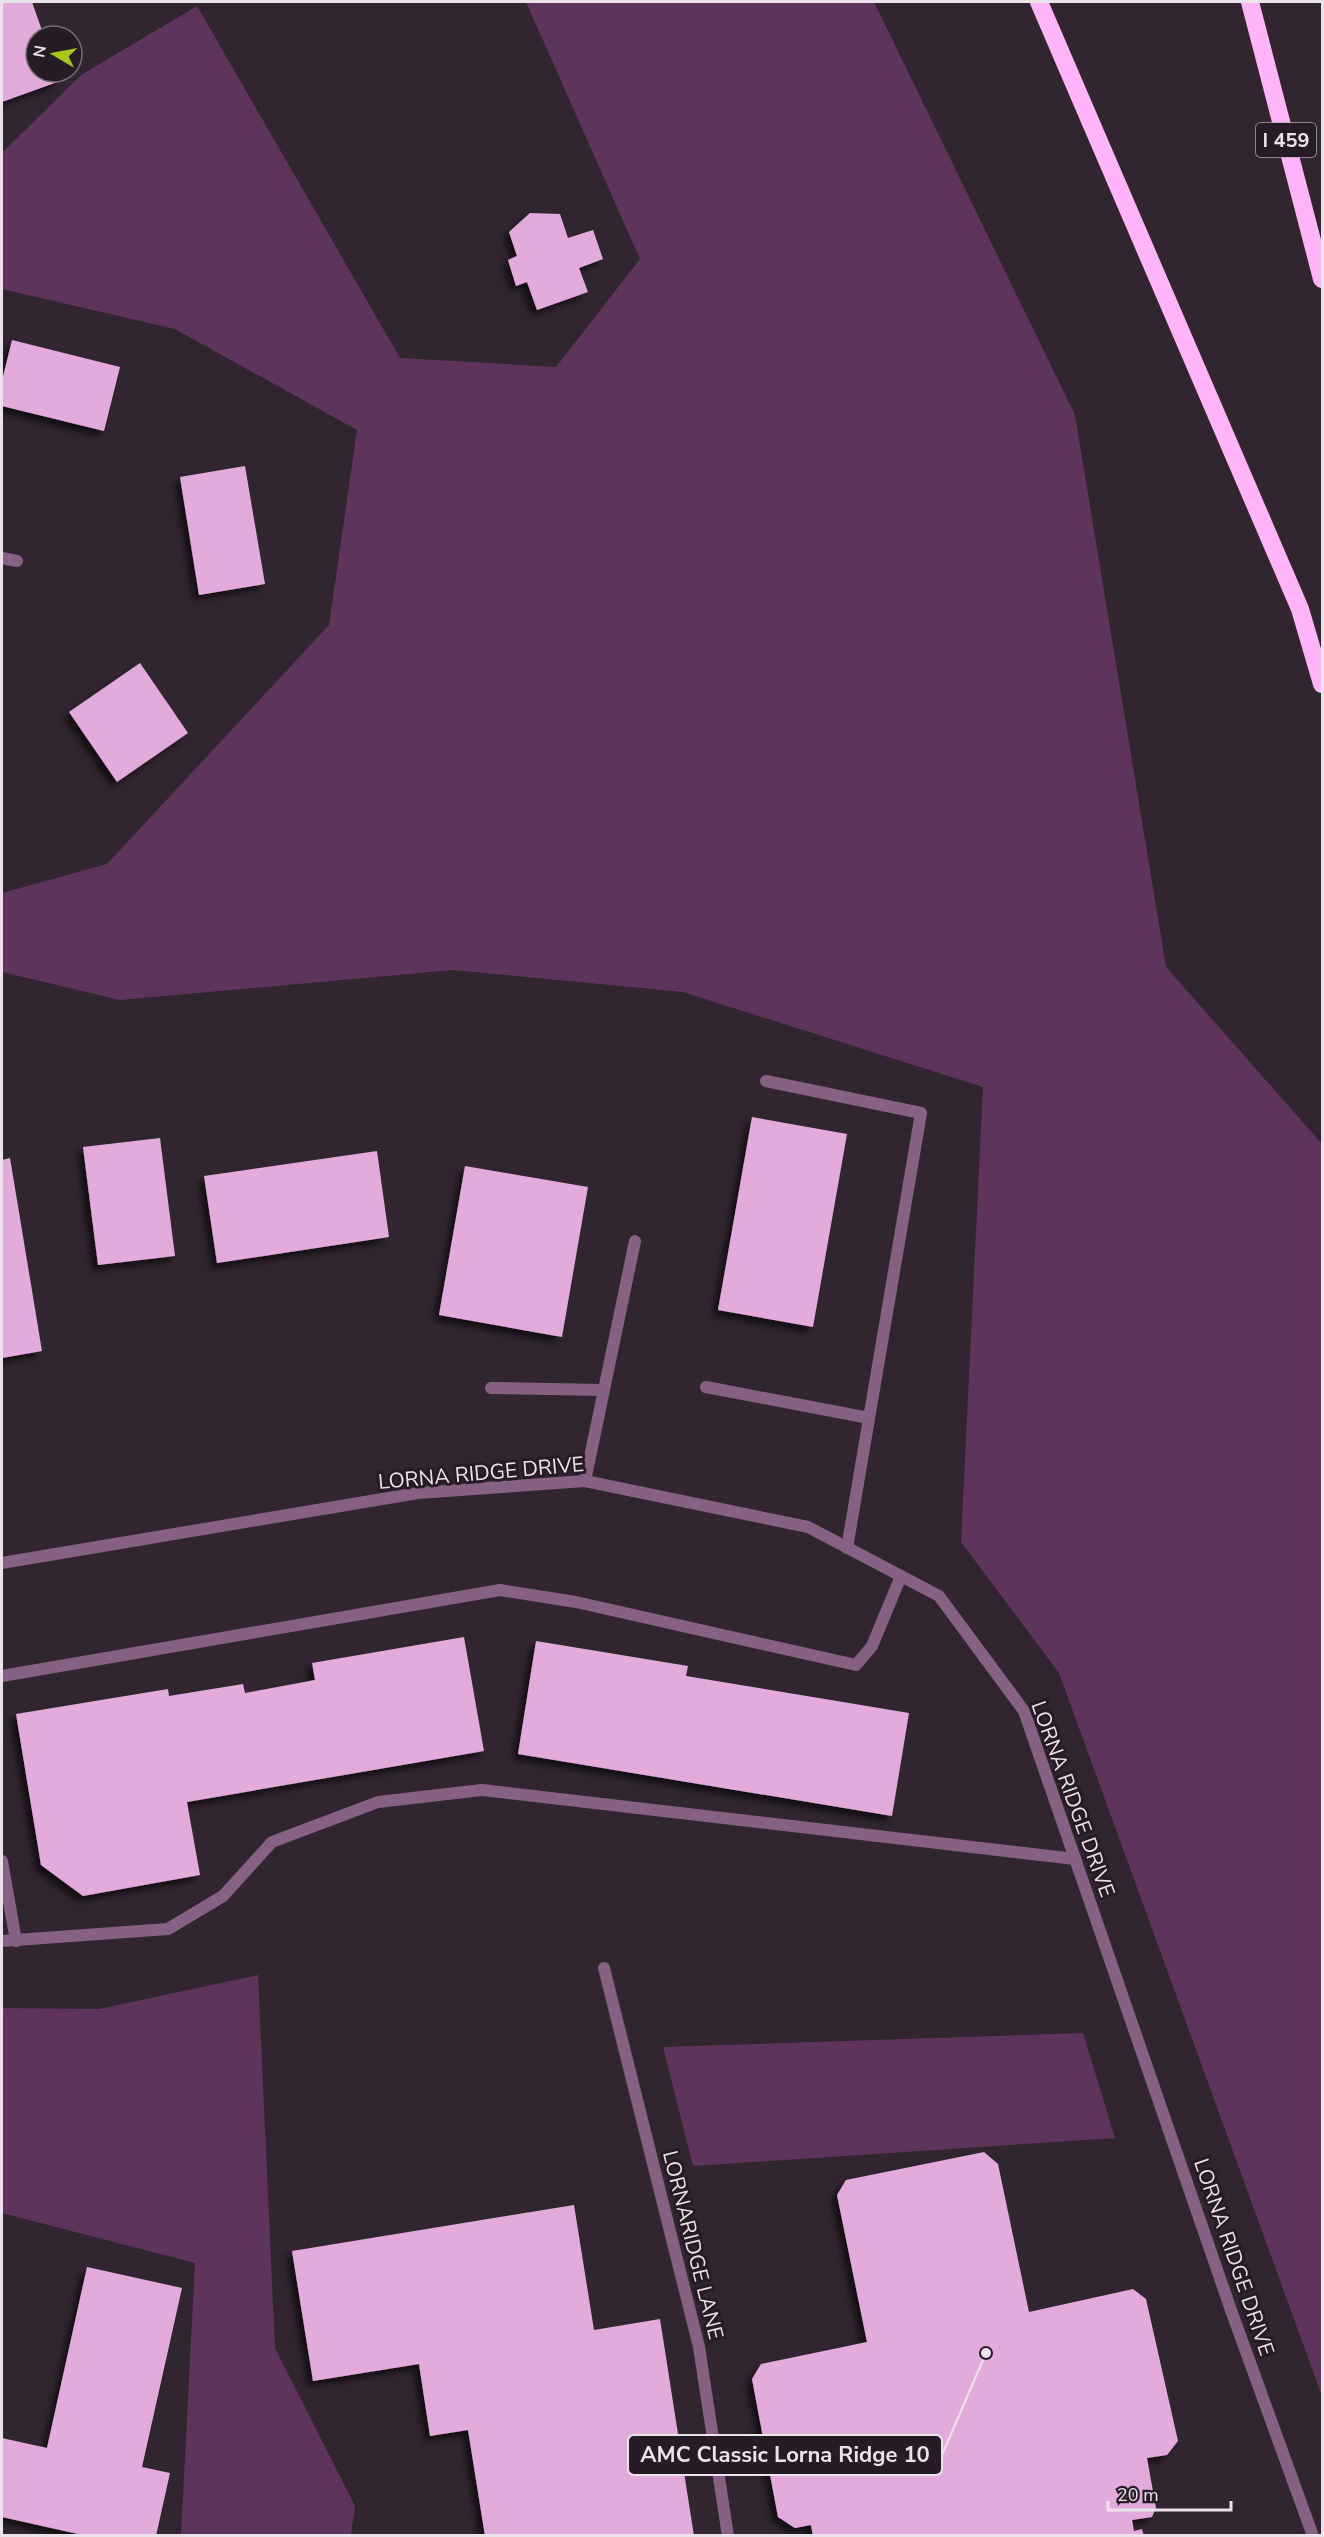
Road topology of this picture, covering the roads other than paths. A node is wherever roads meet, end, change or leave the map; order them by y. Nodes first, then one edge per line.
1 (1039, 2) edge
2 (1250, 2) edge
3 (1323, 279) edge
4 (2, 558) edge
5 (16, 561) dead end
6 (1323, 684) edge
7 (766, 1081) dead end
8 (635, 1241) dead end
9 (706, 1387) dead end
10 (491, 1388) dead end
11 (604, 1390) junction
12 (869, 1418) junction
13 (585, 1481) junction
14 (847, 1548) junction
15 (2, 1563) edge
16 (902, 1576) junction
17 (2, 1676) edge
18 (1076, 1859) junction
19 (2, 1861) edge
20 (2, 1941) edge
21 (16, 1941) junction
22 (604, 1968) dead end
23 (728, 2535) edge
24 (1314, 2535) edge

1 - 6 highway
2 - 3 highway, I 459
4 - 5 street
7 - 12 street
8 - 11 street
9 - 12 street
10 - 11 street
11 - 13 street
12 - 14 street
13 - 14 street, LORNA RIDGE DRIVE
13 - 15 street, LORNA RIDGE DRIVE
14 - 16 street, LORNA RIDGE DRIVE
16 - 17 street
16 - 18 street, LORNA RIDGE DRIVE
18 - 21 street
18 - 24 street, LORNA RIDGE DRIVE
19 - 21 street
20 - 21 street
22 - 23 street, LORNARIDGE LANE

